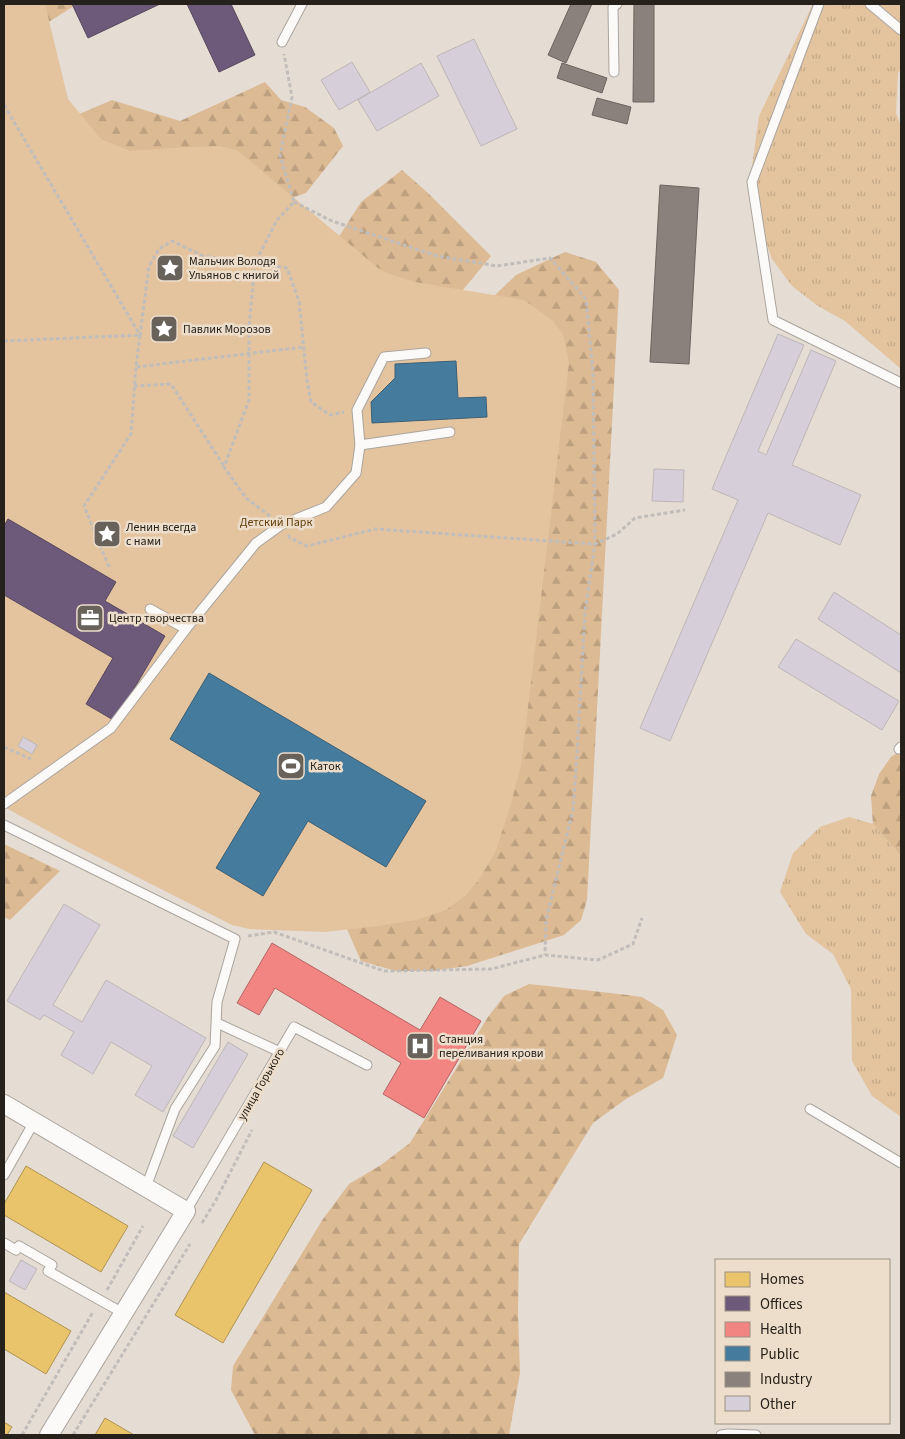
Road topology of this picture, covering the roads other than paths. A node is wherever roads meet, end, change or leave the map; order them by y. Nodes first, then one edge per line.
1 (302, 4) edge
2 (617, 4) edge
3 (819, 4) edge
4 (870, 4) edge
5 (901, 30) edge
6 (282, 42) road end
7 (614, 72) dead end
8 (426, 353) dead end
9 (901, 383) edge
10 (450, 432) dead end
11 (360, 445) junction
12 (150, 609) dead end
13 (186, 629) junction
14 (4, 804) edge
15 (4, 825) edge
16 (217, 1023) junction
17 (280, 1052) junction
18 (367, 1065) dead end
19 (4, 1104) edge
20 (810, 1109) dead end
21 (34, 1122) junction
22 (901, 1163) edge
23 (4, 1175) edge
24 (146, 1187) junction
25 (186, 1211) junction
26 (4, 1243) edge
27 (123, 1313) junction
28 (49, 1435) edge
29 (721, 1435) edge
30 (756, 1435) edge

1 - 6 lane
2 - 7 lane
3 - 9 lane
4 - 5 lane
8 - 11 lane
10 - 11 lane
11 - 13 lane
12 - 13 lane
13 - 14 lane
15 - 16 lane
16 - 17 lane
16 - 24 lane
17 - 18 lane, улица Горького
17 - 25 lane, улица Горького
19 - 21 street
20 - 22 lane
21 - 23 lane
21 - 24 street
24 - 25 street
25 - 27 street, улица Горького
26 - 27 lane
27 - 28 street, улица Горького
29 - 30 lane

